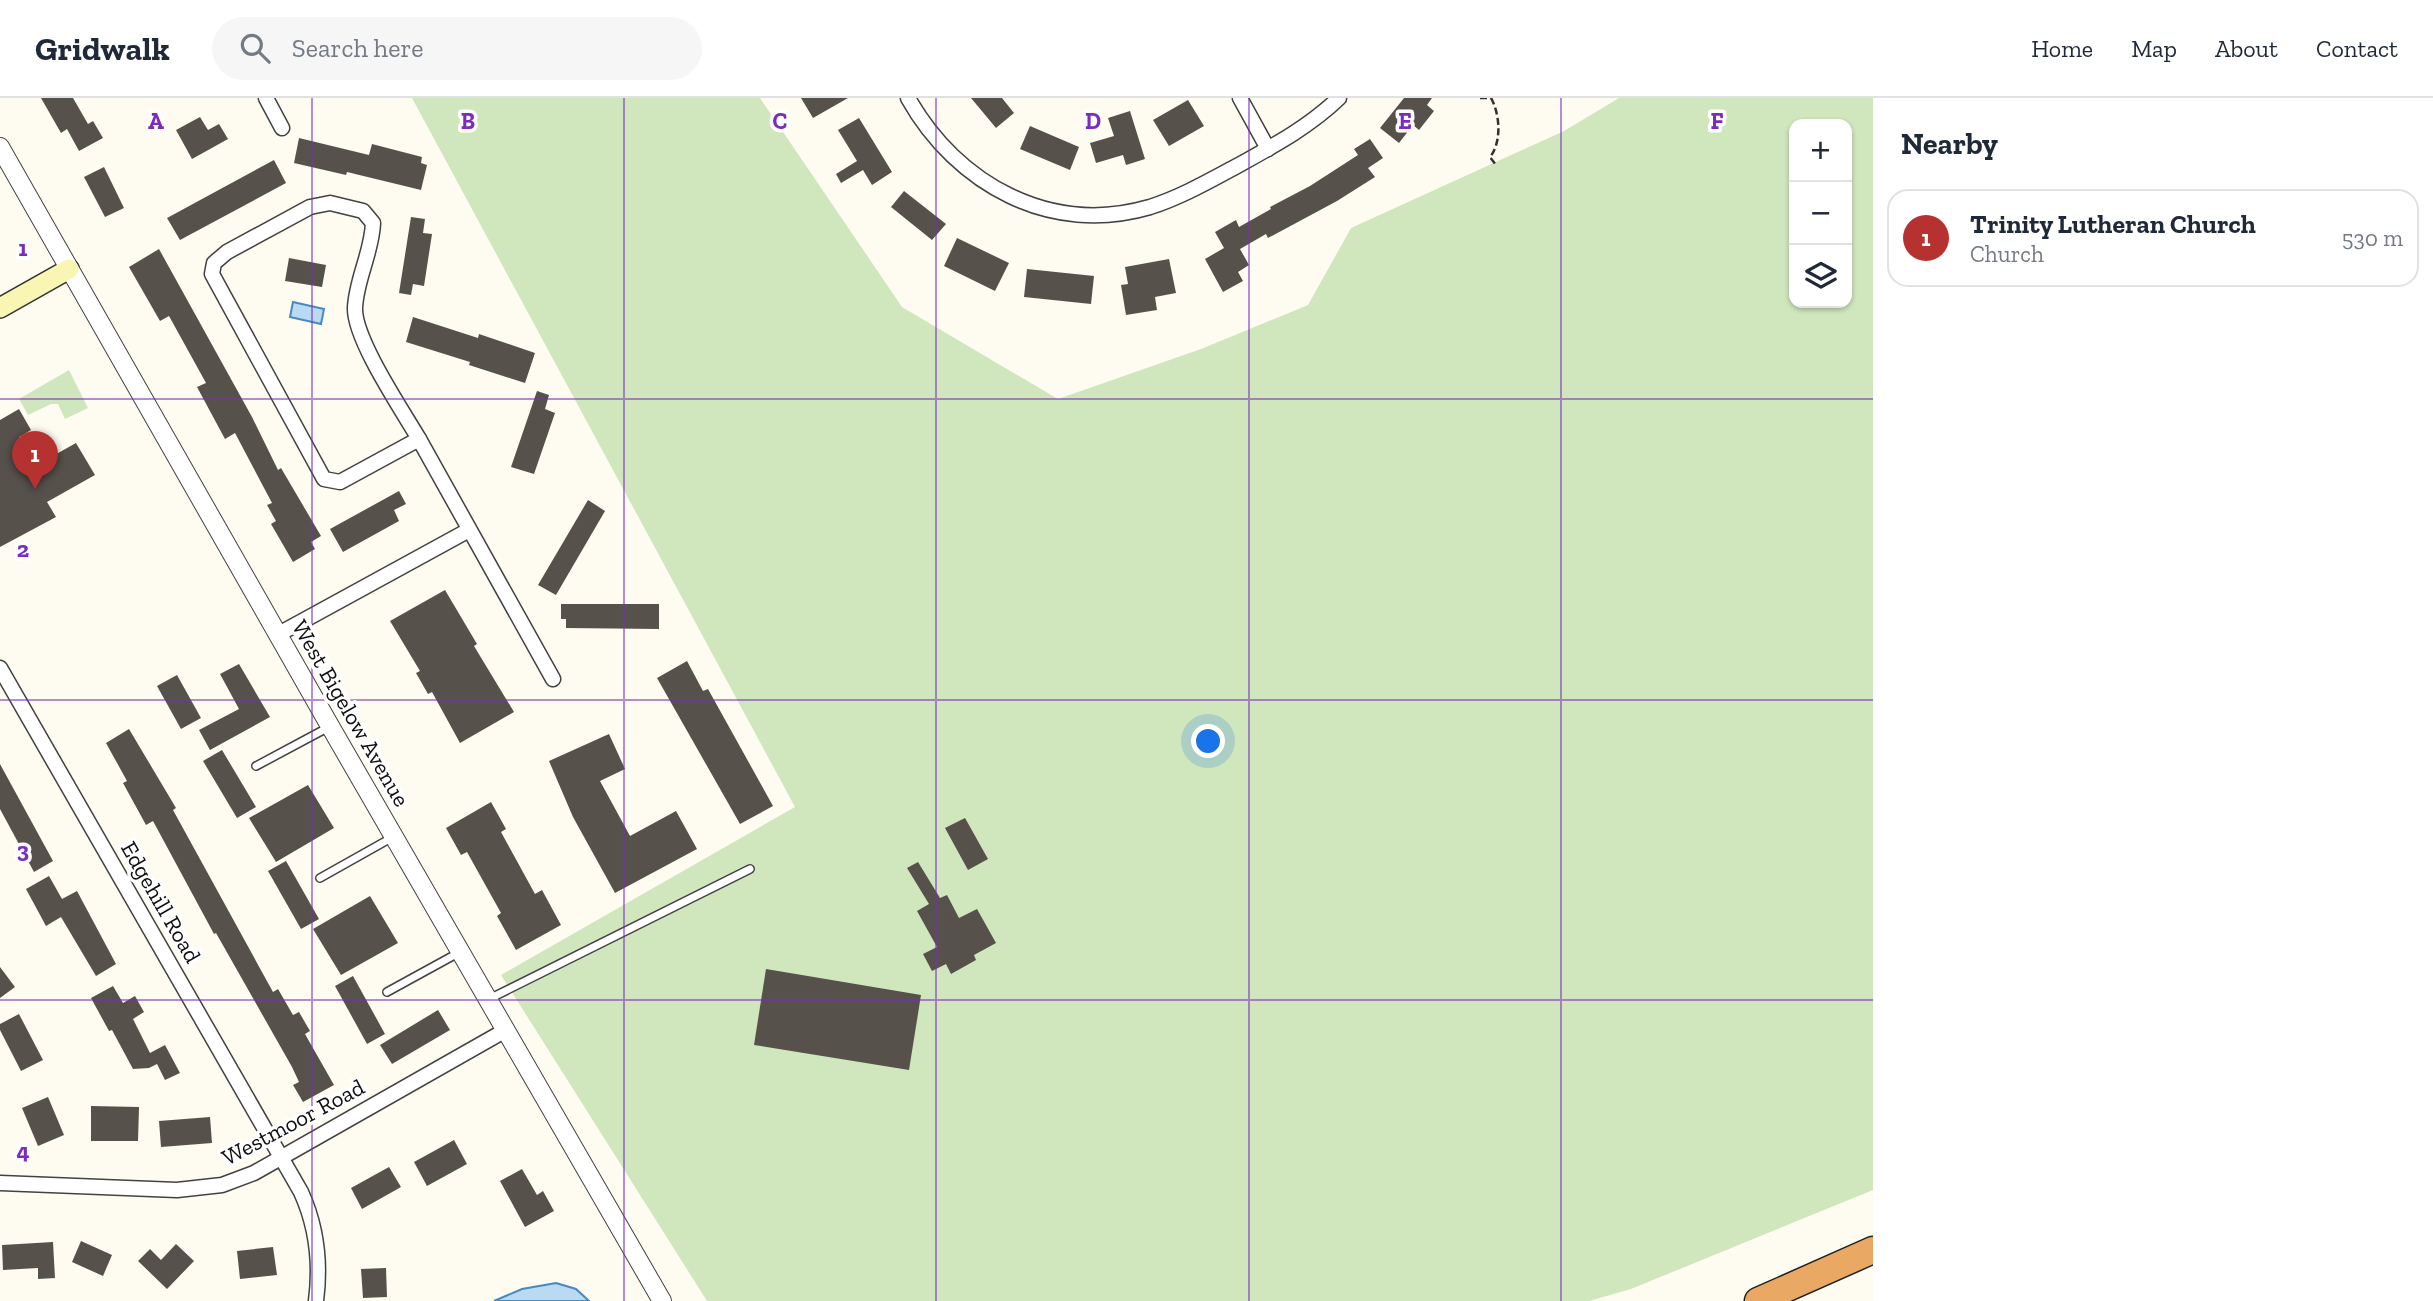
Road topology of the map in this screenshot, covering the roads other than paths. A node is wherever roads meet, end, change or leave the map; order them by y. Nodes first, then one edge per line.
1 (266, 98) edge
2 (908, 98) edge
3 (1240, 98) edge
4 (1339, 98) edge
5 (282, 128) dead end
6 (0, 147) edge
7 (1268, 149) junction
8 (69, 269) junction
9 (0, 308) edge
10 (419, 439) junction
11 (469, 530) junction
12 (277, 635) junction
13 (0, 668) edge
14 (554, 679) dead end
15 (330, 726) junction
16 (256, 766) dead end
17 (394, 837) junction
18 (750, 869) dead end
19 (320, 878) dead end
20 (461, 952) junction
21 (387, 992) dead end
22 (488, 999) junction
23 (506, 1030) junction
24 (283, 1158) junction
25 (0, 1183) edge
26 (1873, 1250) edge
27 (316, 1301) edge
28 (662, 1301) edge
29 (1758, 1301) edge

1 - 5 street
2 - 7 street
3 - 7 street
4 - 7 street
6 - 8 street, West Bigelow Avenue
8 - 9 main road
8 - 12 street, West Bigelow Avenue
10 - 10 street
10 - 11 street
11 - 12 street
11 - 14 street
12 - 15 street, West Bigelow Avenue
13 - 24 street, Edgehill Road
15 - 16 lane
15 - 17 street, West Bigelow Avenue
17 - 19 lane
17 - 20 street, West Bigelow Avenue
18 - 22 lane
20 - 21 lane
20 - 22 street, West Bigelow Avenue
22 - 23 street, West Bigelow Avenue
23 - 24 street, Westmoor Road
23 - 28 street, West Bigelow Avenue
24 - 25 street, Westmoor Road
24 - 27 street, Edgehill Road
26 - 29 highway

